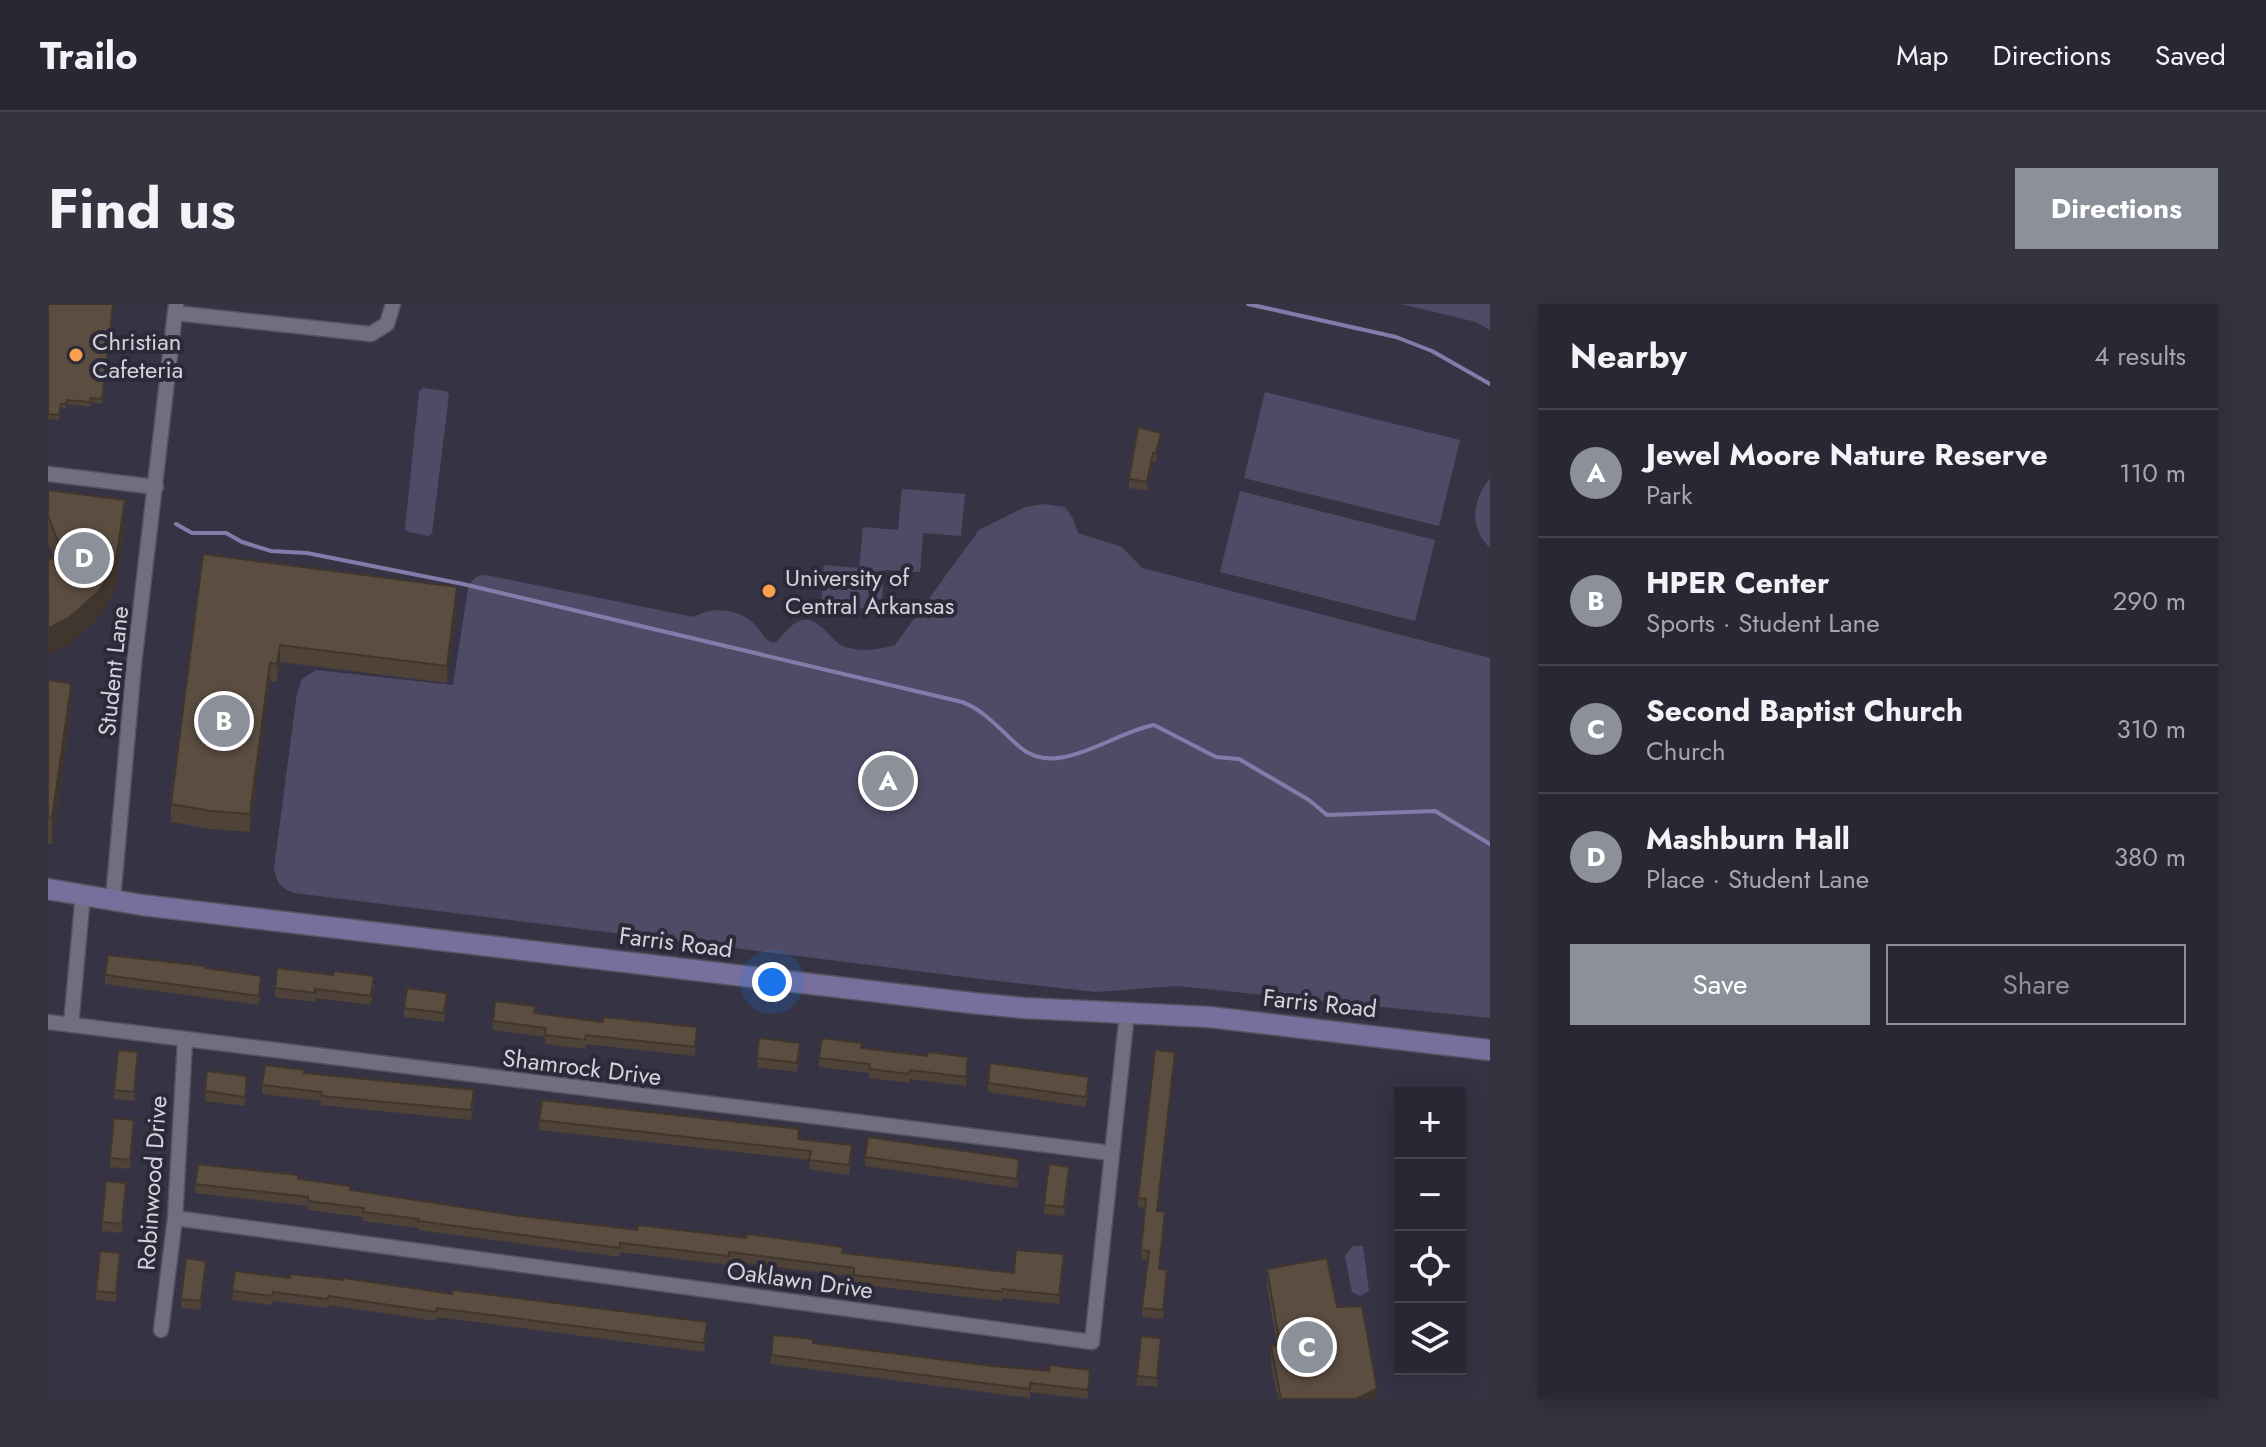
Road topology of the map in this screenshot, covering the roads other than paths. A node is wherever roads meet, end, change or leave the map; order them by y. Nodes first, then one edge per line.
1 (393, 304) edge
2 (176, 309) edge
3 (48, 474) edge
4 (156, 487) junction
5 (48, 889) edge
6 (83, 894) junction
7 (113, 899) junction
8 (1127, 1013) junction
9 (48, 1022) edge
10 (71, 1025) junction
11 (185, 1041) junction
12 (1490, 1050) edge
13 (1111, 1153) junction
14 (175, 1218) junction
15 (161, 1330) dead end

1 - 2 street
2 - 4 street, Student Lane
3 - 4 street
4 - 7 street, Student Lane
5 - 6 street, Farris Road
6 - 7 street, Farris Road
6 - 10 street
7 - 8 street, Farris Road
8 - 12 street, Farris Road
8 - 13 street, Oaklawn Drive
9 - 10 street, Shamrock Drive
10 - 11 street, Shamrock Drive
11 - 13 street, Shamrock Drive
11 - 14 street, Robinwood Drive
13 - 14 street, Oaklawn Drive
14 - 15 street, Robinwood Drive

